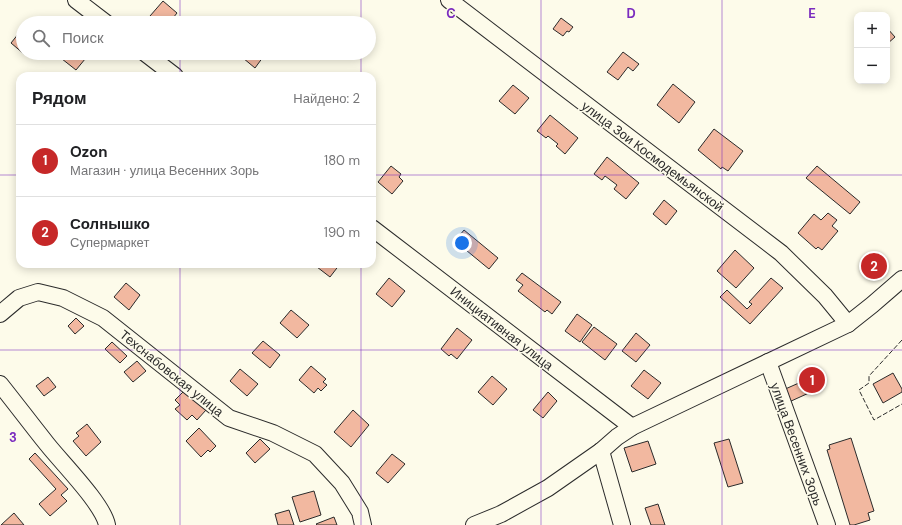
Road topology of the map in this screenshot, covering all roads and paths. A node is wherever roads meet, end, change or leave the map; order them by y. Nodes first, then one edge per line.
1 (76, 0) edge
2 (449, 0) edge
3 (97, 16) edge
4 (154, 60) edge
5 (170, 72) edge
6 (376, 231) edge
7 (902, 279) edge
8 (0, 314) edge
9 (848, 324) junction
10 (768, 362) junction
11 (0, 384) edge
12 (632, 428) junction
13 (601, 451) junction
14 (107, 525) edge
15 (363, 525) edge
16 (474, 525) edge
17 (622, 525) edge
18 (827, 525) edge

1 - 3 street
2 - 9 street, улица Зои Космодемьянской
4 - 5 street
6 - 12 street, Инициативная улица
7 - 9 street
8 - 15 street, Техснабовская улица
9 - 10 street
10 - 12 street
10 - 18 street, улица Весенних Зорь
11 - 14 street
12 - 13 street
13 - 16 street
13 - 17 street

